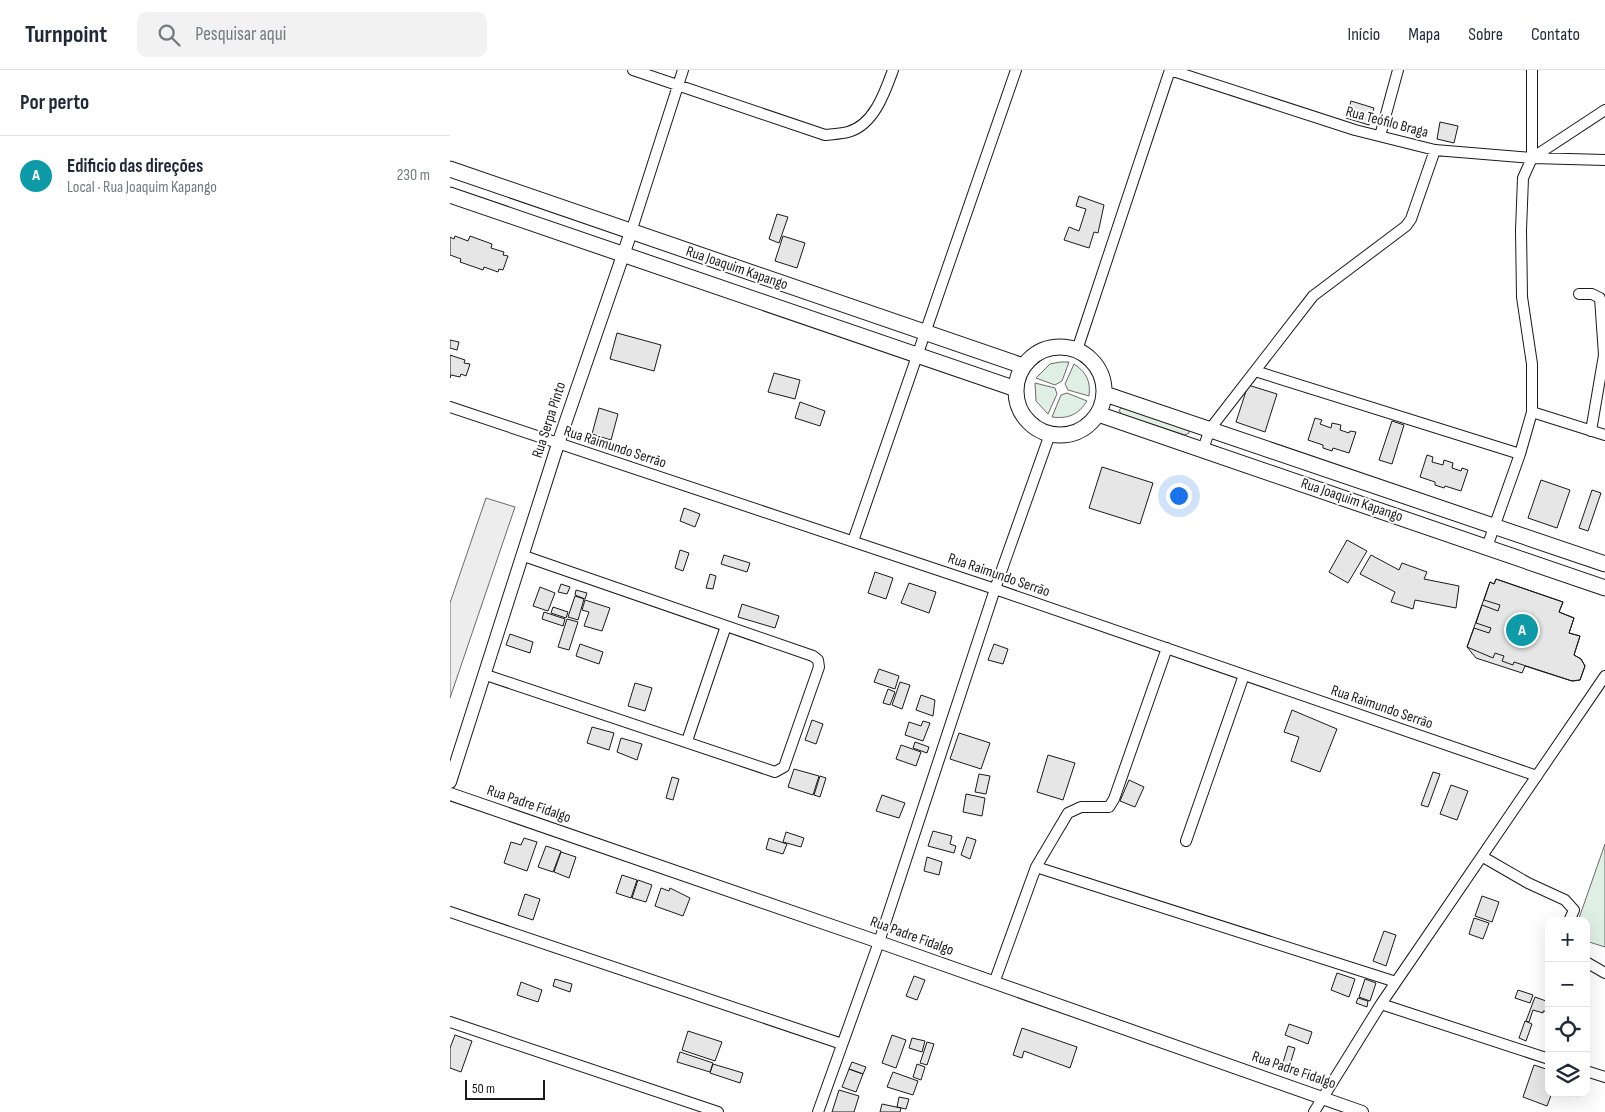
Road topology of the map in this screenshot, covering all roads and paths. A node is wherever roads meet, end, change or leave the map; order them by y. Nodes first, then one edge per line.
1 (633, 70) edge
2 (683, 70) edge
3 (893, 70) edge
4 (1016, 70) edge
5 (1170, 70) edge
6 (1398, 70) edge
7 (1532, 70) edge
8 (678, 85) junction
9 (1605, 110) edge
10 (1380, 136) junction
11 (1435, 150) junction
12 (1532, 158) junction
13 (1605, 160) edge
14 (450, 169) edge
15 (494, 184) junction
16 (450, 195) edge
17 (486, 207) junction
18 (631, 232) junction
19 (623, 254) junction
20 (781, 283) junction
21 (1579, 294) dead end
22 (773, 307) junction
23 (926, 332) junction
24 (1077, 350) junction
25 (918, 356) junction
26 (1024, 366) junction
27 (1254, 370) junction
28 (1016, 389) junction
29 (1105, 394) junction
30 (450, 407) edge
31 (1532, 412) junction
32 (1098, 414) junction
33 (1210, 429) junction
34 (1591, 431) junction
35 (1050, 434) junction
36 (1605, 435) edge
37 (558, 444) junction
38 (1203, 450) junction
39 (1520, 454) junction
40 (1348, 476) junction
41 (1341, 496) junction
42 (1495, 526) junction
43 (853, 541) junction
44 (1487, 547) junction
45 (524, 556) junction
46 (1605, 564) edge
47 (1605, 588) edge
48 (995, 589) junction
49 (726, 626) junction
50 (1167, 648) junction
51 (486, 675) junction
52 (1244, 675) junction
53 (1605, 676) edge
54 (687, 741) junction
55 (1537, 776) junction
56 (450, 782) edge
57 (450, 794) edge
58 (1186, 841) dead end
59 (1483, 857) junction
60 (1036, 867) junction
61 (450, 912) edge
62 (1571, 917) edge
63 (879, 942) junction
64 (1590, 964) edge
65 (1605, 973) edge
66 (1396, 982) junction
67 (994, 983) junction
68 (1381, 1004) junction
69 (450, 1022) edge
70 (842, 1044) junction
71 (1545, 1058) edge
72 (1590, 1072) edge
73 (1605, 1077) edge
74 (1324, 1098) junction
75 (718, 1112) edge
76 (818, 1112) edge
77 (1314, 1112) edge
78 (1362, 1112) edge

1 - 8 street
2 - 8 street, Rua Serpa Pinto
3 - 8 street
4 - 23 street
5 - 10 street, Rua Teófilo Braga
5 - 24 street
6 - 10 street
7 - 12 street
8 - 18 street, Rua Serpa Pinto
9 - 12 street
10 - 11 street, Rua Teófilo Braga
11 - 12 street, Rua Teófilo Braga
11 - 27 street
12 - 13 street, Rua Teófilo Braga
12 - 31 street
14 - 15 main road, Rua Joaquim Kapango
15 - 17 main road
15 - 18 main road, Rua Joaquim Kapango
16 - 17 main road, Rua Joaquim Kapango
17 - 19 main road, Rua Joaquim Kapango
18 - 19 street, Rua Serpa Pinto
18 - 20 main road, Rua Joaquim Kapango
19 - 22 main road, Rua Joaquim Kapango
19 - 37 street, Rua Serpa Pinto
20 - 22 main road
20 - 23 main road, Rua Joaquim Kapango
21 - 34 street
22 - 25 main road, Rua Joaquim Kapango
23 - 25 street
23 - 26 main road, Rua Joaquim Kapango
24 - 26 main road
24 - 29 main road
25 - 28 main road, Rua Joaquim Kapango
25 - 43 street
26 - 28 main road
27 - 33 street
27 - 39 street
28 - 35 main road
29 - 32 main road
29 - 33 main road, Rua Joaquim Kapango
30 - 37 street, Rua Raimundo Serrão
31 - 34 street
31 - 39 street
32 - 35 main road
32 - 38 main road, Rua Joaquim Kapango
33 - 38 street
33 - 40 main road, Rua Joaquim Kapango
34 - 36 street
35 - 48 street
37 - 43 street, Rua Raimundo Serrão
37 - 45 street, Rua Serpa Pinto
38 - 41 main road, Rua Joaquim Kapango
39 - 42 street
40 - 41 main road
40 - 42 main road, Rua Joaquim Kapango
41 - 44 main road, Rua Joaquim Kapango
42 - 44 street
42 - 46 main road, Rua Joaquim Kapango
43 - 48 street, Rua Raimundo Serrão
44 - 47 main road, Rua Joaquim Kapango
45 - 49 street
45 - 51 street, Rua Serpa Pinto
48 - 50 street, Rua Raimundo Serrão
48 - 63 street
49 - 54 street
49 - 54 street
50 - 52 street, Rua Raimundo Serrão
50 - 60 street
51 - 54 street
51 - 56 street, Rua Serpa Pinto
52 - 55 street, Rua Raimundo Serrão
52 - 58 street
53 - 55 street
55 - 59 street
57 - 63 street, Rua Padre Fidalgo
59 - 62 street
59 - 66 street
60 - 66 street
60 - 67 street
61 - 70 street
63 - 67 street, Rua Padre Fidalgo
63 - 70 street
64 - 65 street
66 - 68 street
67 - 74 street, Rua Padre Fidalgo
68 - 71 street
68 - 74 street
69 - 75 street
70 - 76 street
72 - 73 street
74 - 77 street
74 - 78 street, Rua Padre Fidalgo

